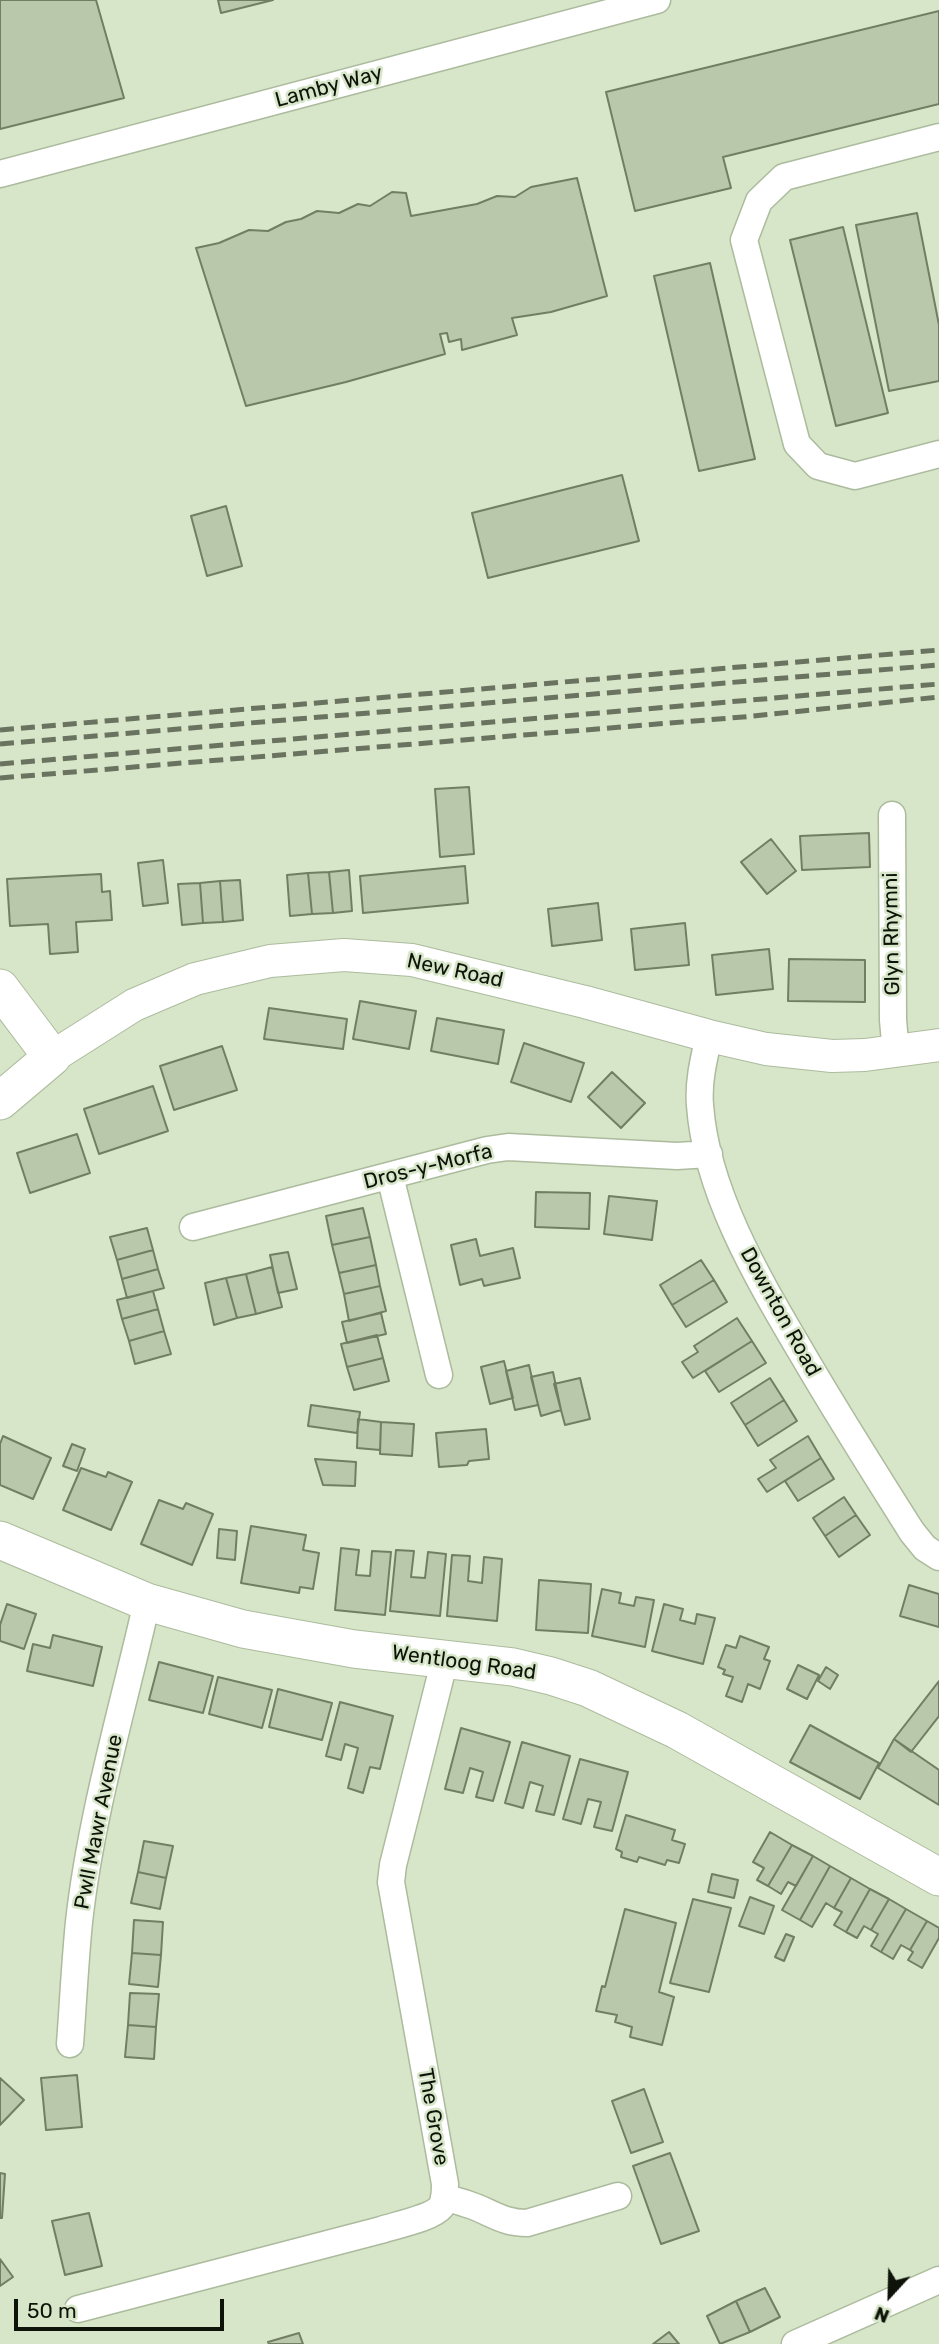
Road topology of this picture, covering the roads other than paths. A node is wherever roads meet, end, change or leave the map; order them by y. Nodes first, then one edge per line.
1 (657, 0) edge
2 (939, 138) edge
3 (0, 174) edge
4 (939, 454) edge
5 (892, 815) dead end
6 (0, 988) edge
7 (709, 1037) junction
8 (939, 1045) edge
9 (896, 1053) junction
10 (52, 1056) junction
11 (0, 1101) edge
12 (709, 1154) junction
13 (390, 1176) junction
14 (193, 1227) dead end
15 (439, 1375) dead end
16 (0, 1540) edge
17 (939, 1557) edge
18 (148, 1602) junction
19 (444, 1659) junction
20 (939, 1877) edge
21 (70, 2045) dead end
22 (618, 2196) dead end
23 (444, 2197) junction
24 (939, 2280) edge
25 (78, 2309) dead end
26 (836, 2333) edge
27 (795, 2344) edge

1 - 3 street, Lamby Way
2 - 4 street
5 - 9 street, Glyn Rhymni
6 - 10 main road
7 - 9 street, New Road
7 - 10 street, New Road
7 - 12 street, Downton Road
8 - 9 street, New Road
10 - 11 main road, New Road
12 - 13 street, Dros-y-Morfa
12 - 17 street, Downton Road
13 - 14 street, Dros-y-Morfa
13 - 15 street
16 - 18 main road, Wentloog Road
18 - 19 main road, Wentloog Road
18 - 21 street, Pwll Mawr Avenue
19 - 20 main road, Wentloog Road
19 - 23 street, The Grove
22 - 23 street
23 - 25 street
24 - 26 street
26 - 27 street

